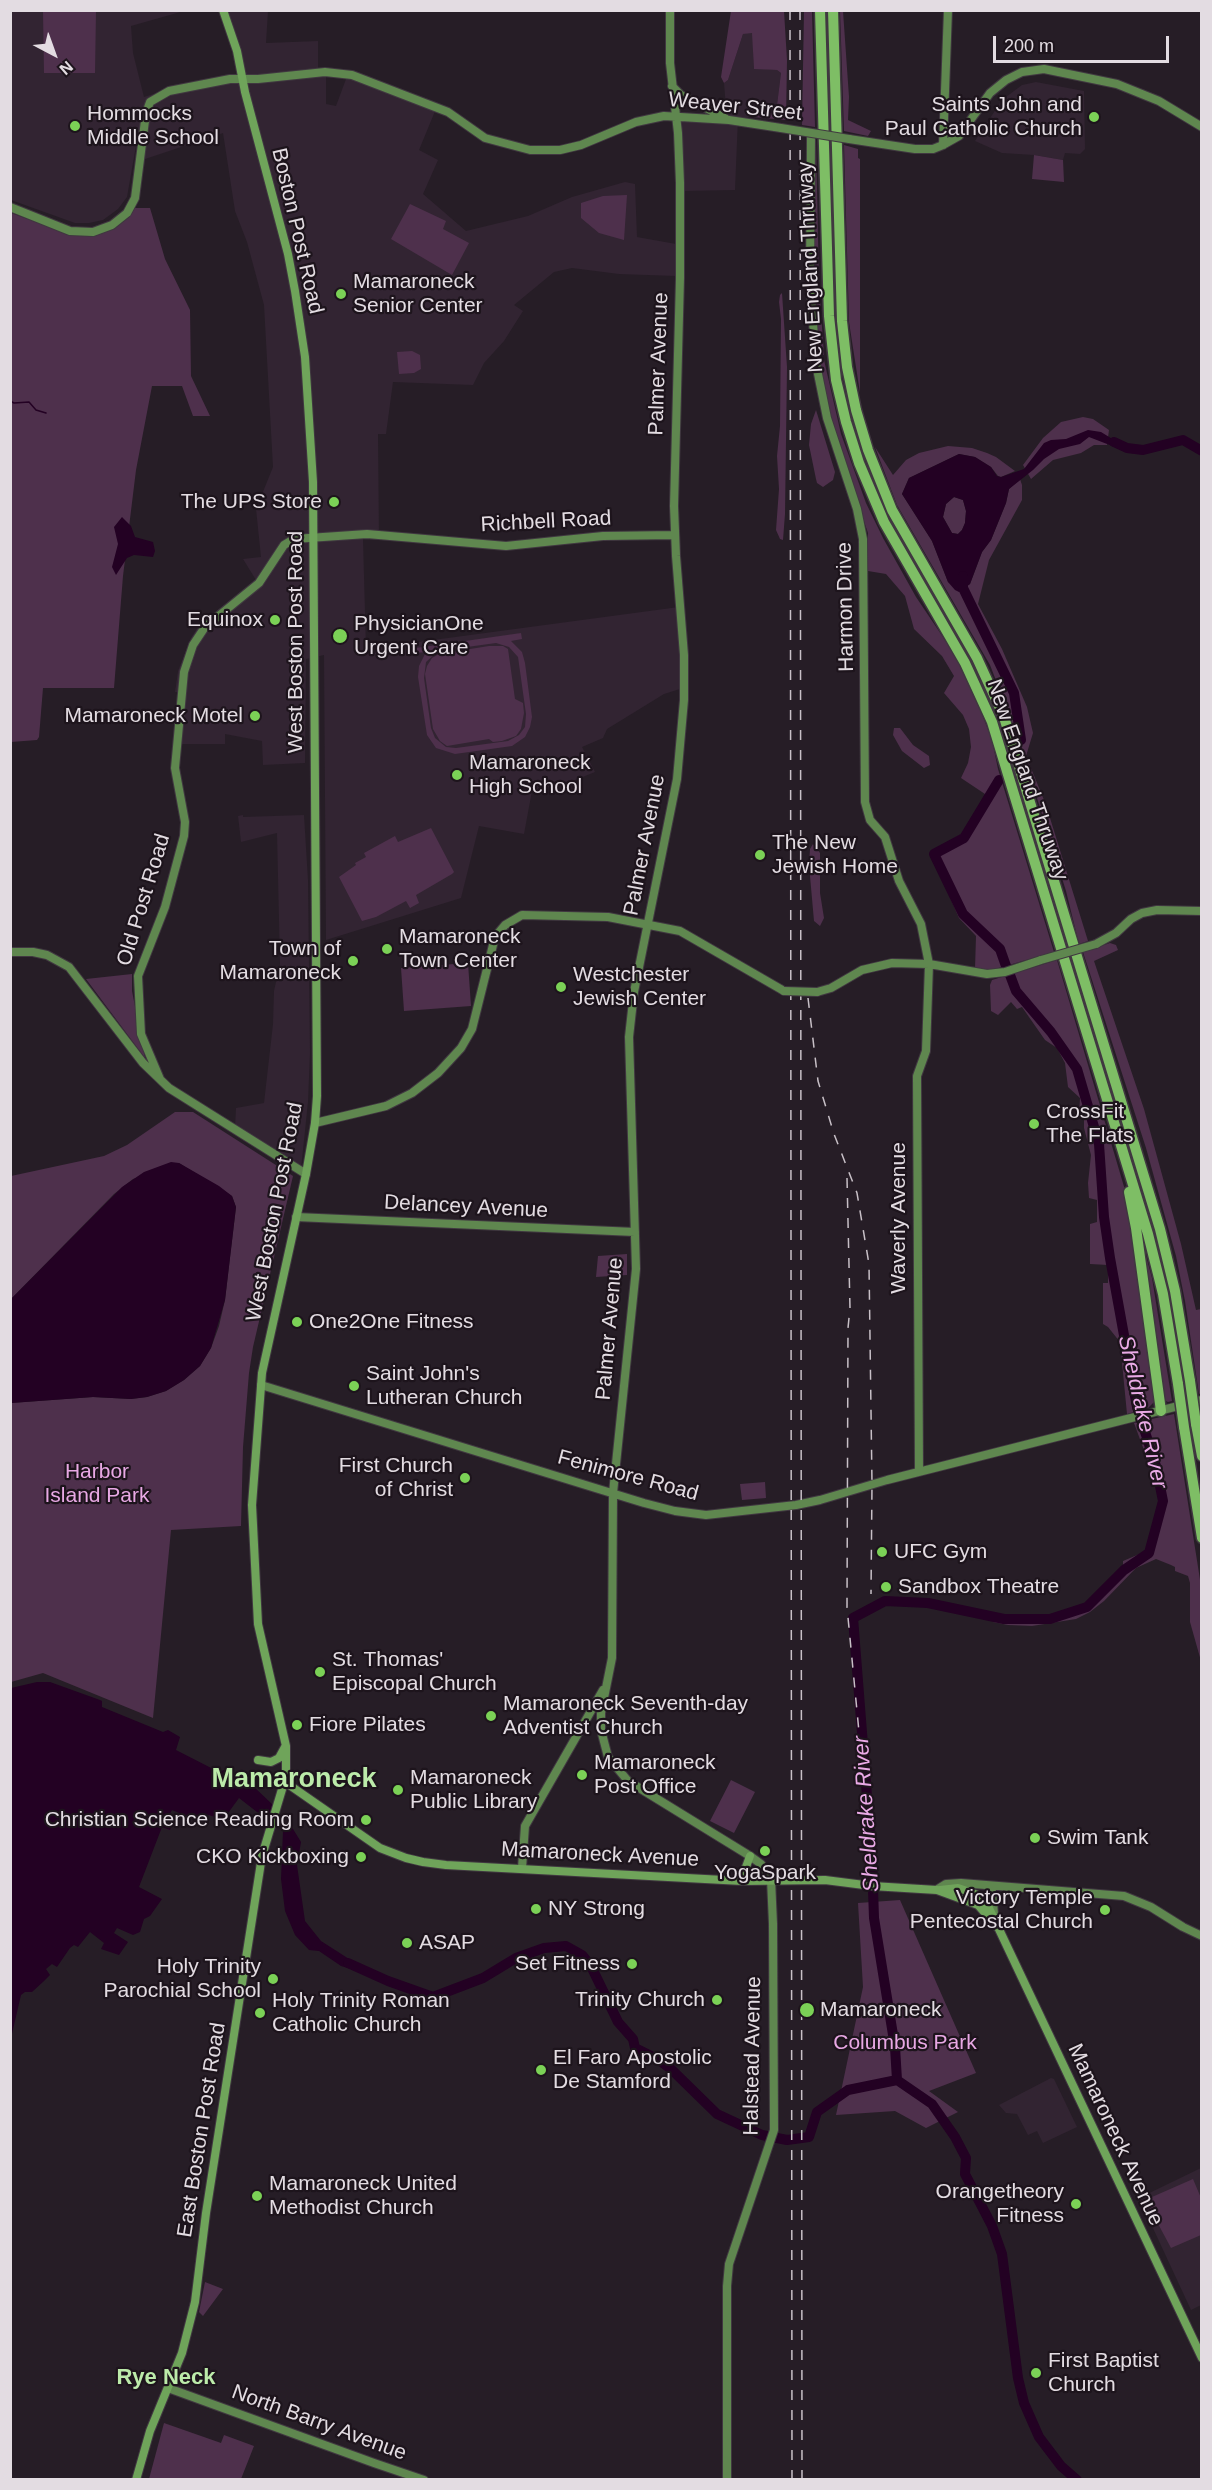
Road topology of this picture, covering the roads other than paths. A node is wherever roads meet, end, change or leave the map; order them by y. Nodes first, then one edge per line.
1 (224, 10) edge
2 (670, 10) edge
3 (820, 10) edge
4 (833, 10) edge
5 (948, 10) edge
6 (243, 79) junction
7 (672, 87) junction
8 (676, 117) junction
9 (729, 120) junction
10 (1202, 126) edge
11 (811, 135) junction
12 (943, 145) junction
13 (10, 207) edge
14 (311, 465) joint
15 (674, 535) junction
16 (312, 537) junction
17 (1202, 911) edge
18 (648, 924) junction
19 (10, 952) edge
20 (929, 964) junction
21 (160, 1080) junction
22 (1113, 1116) junction
23 (315, 1123) junction
24 (306, 1174) junction
25 (296, 1217) junction
26 (635, 1232) junction
27 (261, 1385) junction
28 (1202, 1400) edge
29 (1161, 1411) junction
30 (1202, 1456) edge
31 (919, 1473) junction
32 (613, 1493) junction
33 (1202, 1538) edge
34 (606, 1684) junction
35 (286, 1746) junction
36 (258, 1760) dead end
37 (285, 1782) junction
38 (750, 1856) junction
39 (522, 1868) junction
40 (771, 1879) junction
41 (736, 1880) junction
42 (984, 1885) junction
43 (995, 1888) junction
44 (937, 1890) junction
45 (980, 1902) junction
46 (997, 1927) junction
47 (1202, 1936) edge
48 (1202, 2358) edge
49 (168, 2388) junction
50 (136, 2480) edge
51 (424, 2480) edge
52 (727, 2480) edge

1 - 6 main road, Boston Post Road
2 - 7 street, Palmer Avenue
3 - 22 highway, New England Thruway
4 - 30 highway, New England Thruway, bridge
5 - 12 street
6 - 8 street, Weaver Street
6 - 13 street, Weaver Street
6 - 14 main road, Boston Post Road
7 - 8 street, Palmer Avenue
7 - 9 street
8 - 9 street, Weaver Street
8 - 15 street, Palmer Avenue
9 - 11 street, Weaver Street, bridge
10 - 12 street
11 - 12 street, Weaver Street, bridge
11 - 20 street, Harmon Drive
14 - 16 main road, West Boston Post Road
15 - 16 street, Richbell Road
15 - 18 street, Palmer Avenue
16 - 21 street, Old Post Road
16 - 23 main road, West Boston Post Road
17 - 20 street, bridge
18 - 20 street, bridge
18 - 23 street
18 - 26 street, Palmer Avenue
19 - 21 street
20 - 31 street, Waverly Avenue
21 - 24 street
22 - 29 highway
22 - 33 highway, New England Thruway, bridge
23 - 24 main road, West Boston Post Road
24 - 25 main road, West Boston Post Road
25 - 26 street, Delancey Avenue
25 - 27 main road, West Boston Post Road
26 - 32 street, Palmer Avenue
27 - 32 street, Fenimore Road
27 - 35 main road, West Boston Post Road
28 - 29 street, Fenimore Road
29 - 31 street, Fenimore Road
31 - 32 street, Fenimore Road
32 - 34 street, Palmer Avenue
34 - 38 street, Palmer Avenue
34 - 39 street, Palmer Avenue
35 - 36 main road
35 - 37 main road, West Boston Post Road
37 - 39 main road, Mamaroneck Avenue
37 - 49 main road, East Boston Post Road
38 - 40 street
38 - 41 main road
39 - 41 main road, Mamaroneck Avenue
40 - 41 main road, Mamaroneck Avenue
40 - 44 main road, Mamaroneck Avenue
40 - 52 street, Halstead Avenue
42 - 43 street, Mamaroneck Avenue
42 - 44 street, Mamaroneck Avenue
42 - 45 street
43 - 45 street
43 - 46 street
43 - 47 street, Mamaroneck Avenue
44 - 45 main road, Mamaroneck Avenue
45 - 46 main road, Mamaroneck Avenue
46 - 48 main road, Mamaroneck Avenue
49 - 50 main road, East Boston Post Road
49 - 51 street, North Barry Avenue

